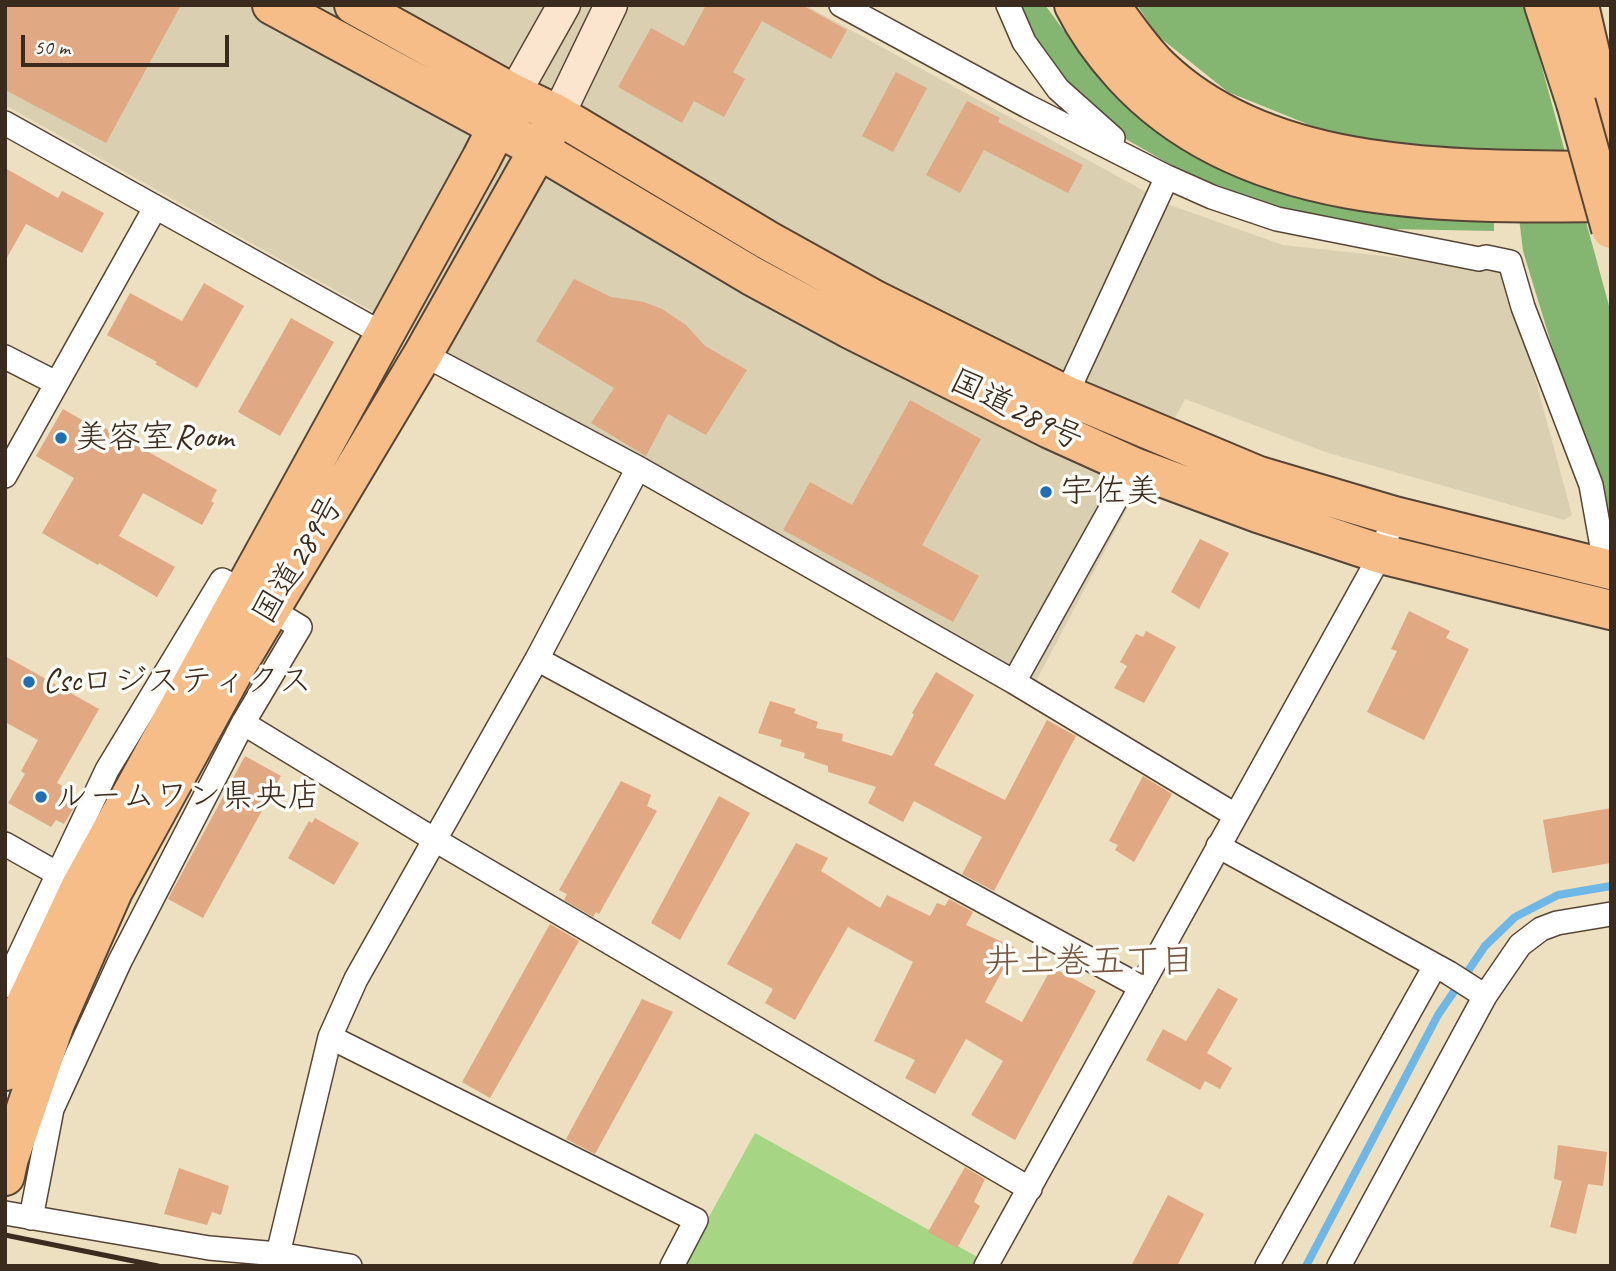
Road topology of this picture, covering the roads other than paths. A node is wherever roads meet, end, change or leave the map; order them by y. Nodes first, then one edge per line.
1 (271, 5) edge
2 (354, 5) edge
3 (564, 5) edge
4 (611, 5) edge
5 (841, 5) edge
6 (1008, 5) edge
7 (1074, 5) edge
8 (1111, 5) edge
9 (1544, 5) edge
10 (1579, 5) edge
11 (514, 94) junction
12 (1589, 102) junction
13 (558, 115) junction
14 (5, 123) edge
15 (497, 128) junction
16 (1611, 143) edge
17 (538, 149) junction
18 (1147, 166) junction
19 (1611, 171) edge
20 (1167, 177) junction
21 (1611, 202) edge
22 (155, 208) junction
23 (1611, 229) edge
24 (383, 334) junction
25 (423, 354) junction
26 (5, 357) edge
27 (57, 383) junction
28 (1066, 395) junction
29 (1134, 467) junction
30 (638, 468) junction
31 (5, 476) edge
32 (1394, 516) junction
33 (1381, 554) junction
34 (1608, 569) edge
35 (256, 600) junction
36 (1611, 610) edge
37 (537, 659) junction
38 (1014, 682) junction
39 (243, 723) junction
40 (1235, 815) junction
41 (435, 841) junction
42 (5, 844) edge
43 (1218, 846) junction
44 (84, 884) junction
45 (1611, 914) edge
46 (1442, 970) junction
47 (5, 986) edge
48 (1141, 987) junction
49 (1478, 991) junction
50 (330, 1037) junction
51 (5, 1072) edge
52 (5, 1176) edge
53 (1030, 1189) junction
54 (5, 1213) edge
55 (31, 1218) junction
56 (278, 1254) junction
57 (350, 1266) edge
58 (672, 1266) edge
59 (986, 1266) edge
60 (1268, 1266) edge
61 (1339, 1266) edge

1 - 15 highway, 国道289号
2 - 11 highway, 国道289号
3 - 11 street
4 - 13 street
5 - 18 street
6 - 18 street
7 - 21 highway
8 - 19 highway
9 - 12 highway
10 - 12 highway
11 - 13 highway, 国道289号
11 - 15 highway, 国道289号
12 - 16 highway
12 - 23 highway, bridge
13 - 17 highway, 国道289号
13 - 28 highway, 国道289号
14 - 22 street
15 - 17 highway, 国道289号
15 - 24 highway, 国道289号
17 - 25 highway, 国道289号
17 - 29 highway, 国道289号
18 - 20 street
20 - 28 street
20 - 34 street
22 - 24 street
22 - 27 street
24 - 35 highway, 国道289号
25 - 30 street
25 - 35 highway, 国道289号
26 - 27 street
27 - 31 street
28 - 32 highway, 国道289号
29 - 33 highway, 国道289号
29 - 38 street
30 - 37 street
30 - 38 street
32 - 33 street
32 - 34 highway, 国道289号
33 - 36 highway, 国道289号
33 - 40 street
35 - 39 street
35 - 44 highway, 国道289号
35 - 44 street
37 - 41 street
37 - 48 street
38 - 40 street
39 - 41 street
39 - 55 street
40 - 43 street
41 - 50 street
41 - 53 street
42 - 44 street
43 - 46 street
43 - 48 street
44 - 47 street
44 - 51 highway, 国道289号
44 - 52 highway, 国道289号
45 - 49 street
46 - 49 street
46 - 60 street
48 - 53 street
49 - 61 street
50 - 56 street
50 - 58 street
53 - 59 street
54 - 55 street
55 - 56 street
56 - 57 street

